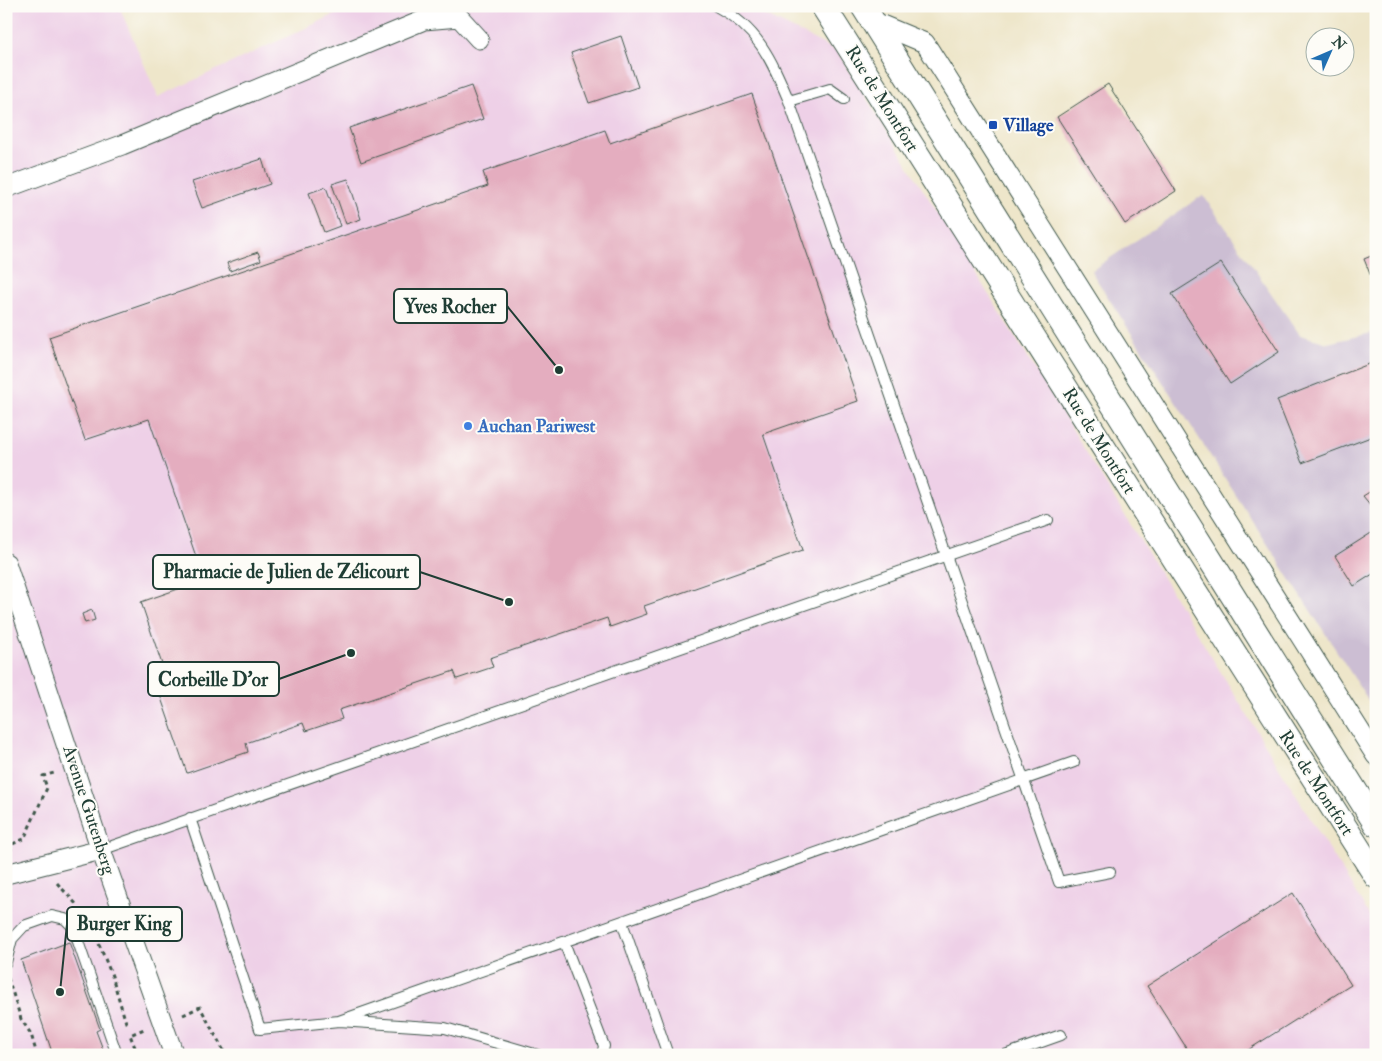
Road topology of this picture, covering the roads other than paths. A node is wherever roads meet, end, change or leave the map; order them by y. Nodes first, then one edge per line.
1 (716, 6) edge
2 (823, 6) edge
3 (866, 13) edge
4 (479, 39) dead end
5 (844, 99) dead end
6 (789, 100) junction
7 (6, 188) edge
8 (1048, 520) dead end
9 (946, 556) junction
10 (6, 563) edge
11 (1376, 756) edge
12 (1074, 762) dead end
13 (1024, 780) junction
14 (190, 818) junction
15 (1376, 824) edge
16 (101, 850) junction
17 (12, 872) edge
18 (1110, 872) dead end
19 (1376, 876) edge
20 (622, 922) junction
21 (564, 942) junction
22 (6, 962) edge
23 (339, 1021) junction
24 (1061, 1035) dead end
25 (117, 1055) edge
26 (174, 1055) edge
27 (538, 1055) edge
28 (602, 1055) edge
29 (668, 1055) edge
30 (1005, 1055) edge

1 - 6 lane
2 - 19 street, Rue de Montfort
3 - 11 street, Rue de Montfort
3 - 15 street, Rue de Montfort
4 - 7 street
5 - 6 lane
6 - 9 lane
8 - 9 lane
9 - 13 lane
9 - 14 lane
10 - 16 street, Avenue Gutenberg
12 - 13 lane
13 - 18 lane
13 - 20 lane
14 - 16 lane
14 - 23 lane
16 - 17 street
16 - 26 street, Avenue Gutenberg
20 - 21 lane
20 - 29 lane
21 - 23 lane
21 - 28 lane
22 - 25 lane
23 - 27 lane
24 - 30 lane

